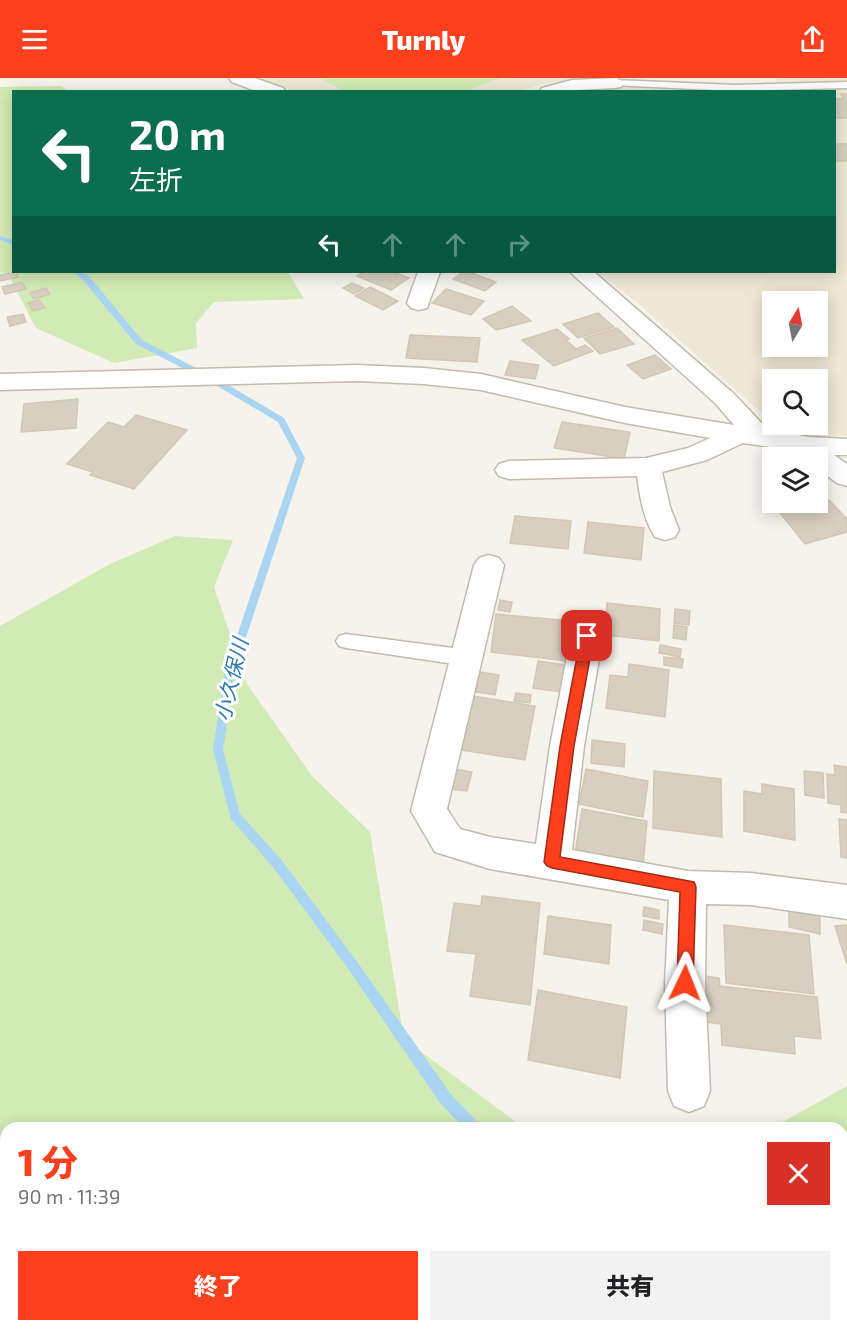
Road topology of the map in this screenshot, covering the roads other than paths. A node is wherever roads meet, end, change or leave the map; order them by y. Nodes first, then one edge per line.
1 (238, 78) edge
2 (615, 82) joint
3 (847, 85) edge
4 (273, 90) edge
5 (555, 90) edge
6 (429, 273) edge
7 (582, 273) edge
8 (419, 303) dead end
9 (0, 382) edge
10 (750, 436) junction
11 (804, 444) junction
12 (847, 447) edge
13 (847, 460) edge
14 (646, 467) junction
15 (509, 470) dead end
16 (847, 477) edge
17 (665, 530) dead end
18 (489, 565) dead end
19 (587, 636) dead end
20 (346, 641) dead end
21 (468, 658) junction
22 (552, 862) junction
23 (688, 887) junction
24 (847, 902) edge
25 (689, 1091) dead end

1 - 4 street
2 - 3 lane
2 - 5 street
6 - 8 street
7 - 10 street
9 - 10 street
10 - 11 street
10 - 14 street
11 - 12 street
11 - 13 street
11 - 16 street
14 - 15 street
14 - 17 street
18 - 21 street
19 - 22 street
20 - 21 lane
21 - 22 street
22 - 23 street
23 - 24 street
23 - 25 street

